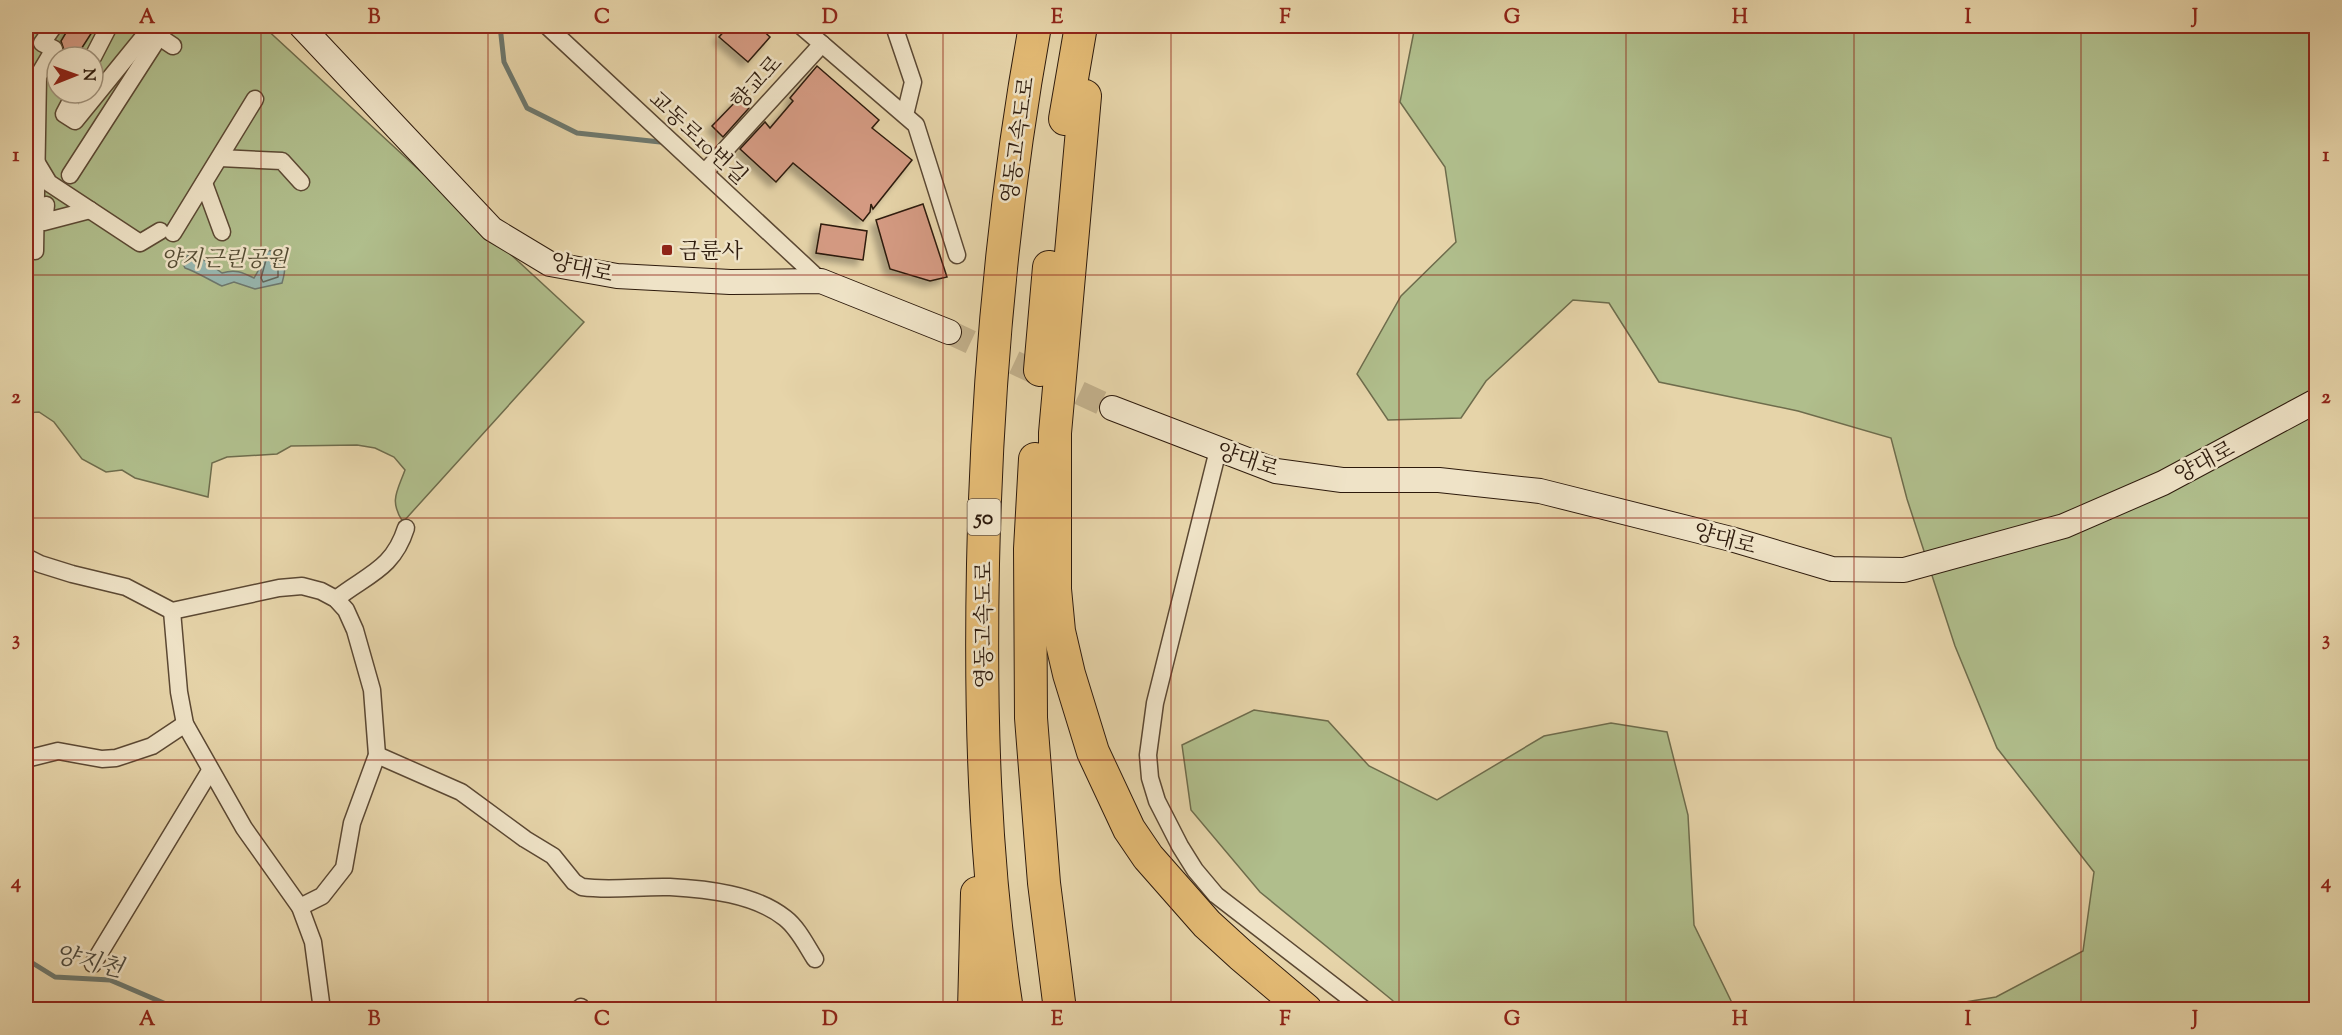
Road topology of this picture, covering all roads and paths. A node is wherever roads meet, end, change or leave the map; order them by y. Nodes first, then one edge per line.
1 (54, 26) edge
2 (109, 26) edge
3 (301, 26) edge
4 (547, 26) edge
5 (801, 26) edge
6 (894, 26) edge
7 (1035, 26) edge
8 (1081, 26) edge
9 (1098, 26) edge
10 (166, 36) edge
11 (822, 44) junction
12 (99, 45) edge
13 (105, 84) edge
14 (1085, 96) junction
15 (255, 99) dead end
16 (69, 105) edge
17 (88, 105) edge
18 (905, 116) junction
19 (220, 158) junction
20 (31, 160) edge
21 (705, 172) junction
22 (70, 175) dead end
23 (301, 182) dead end
24 (49, 183) junction
25 (204, 183) junction
26 (90, 210) junction
27 (222, 232) dead end
28 (35, 251) dead end
29 (957, 255) dead end
30 (821, 281) junction
31 (1043, 320) junction
32 (949, 332) tunnel mouth
33 (2316, 401) edge
34 (1112, 408) tunnel mouth
35 (1218, 450) junction
36 (406, 528) dead end
37 (26, 557) edge
38 (336, 599) junction
39 (172, 610) junction
40 (982, 622) junction
41 (185, 724) junction
42 (377, 754) junction
43 (26, 759) edge
44 (210, 771) junction
45 (300, 908) junction
46 (815, 959) dead end
47 (93, 964) dead end
48 (322, 1010) edge
49 (974, 1010) edge
50 (1007, 1010) edge
51 (1060, 1010) edge
52 (1306, 1010) edge
53 (1365, 1010) edge

1 - 20 street
2 - 12 street
3 - 30 street, 양대로
4 - 21 street, 교동로10번길
5 - 11 street
6 - 18 street
7 - 40 highway, 영동고속도로 / 50
8 - 31 highway, 영동고속도로 / 50
9 - 14 highway, 영동고속도로 / 50
10 - 13 street
10 - 22 street
11 - 18 street
11 - 21 street, 향교로
14 - 31 highway, 영동고속도로 / 50
14 - 52 highway
15 - 19 street
16 - 17 street
18 - 29 street
19 - 23 street
19 - 25 street
20 - 24 street
20 - 28 street
21 - 30 street, 교동로10번길
24 - 26 street
24 - 26 street
25 - 26 street
25 - 27 street
30 - 32 street, 양대로
31 - 51 highway, 영동고속도로 / 50
33 - 35 street, 양대로
34 - 35 street, 양대로
35 - 53 street
36 - 38 street
37 - 39 street
38 - 39 street
38 - 42 street
39 - 41 street
40 - 49 highway
40 - 50 highway, 영동고속도로 / 50
41 - 43 street
41 - 44 street
42 - 45 street
42 - 46 street
44 - 45 street
44 - 47 street
45 - 48 street

